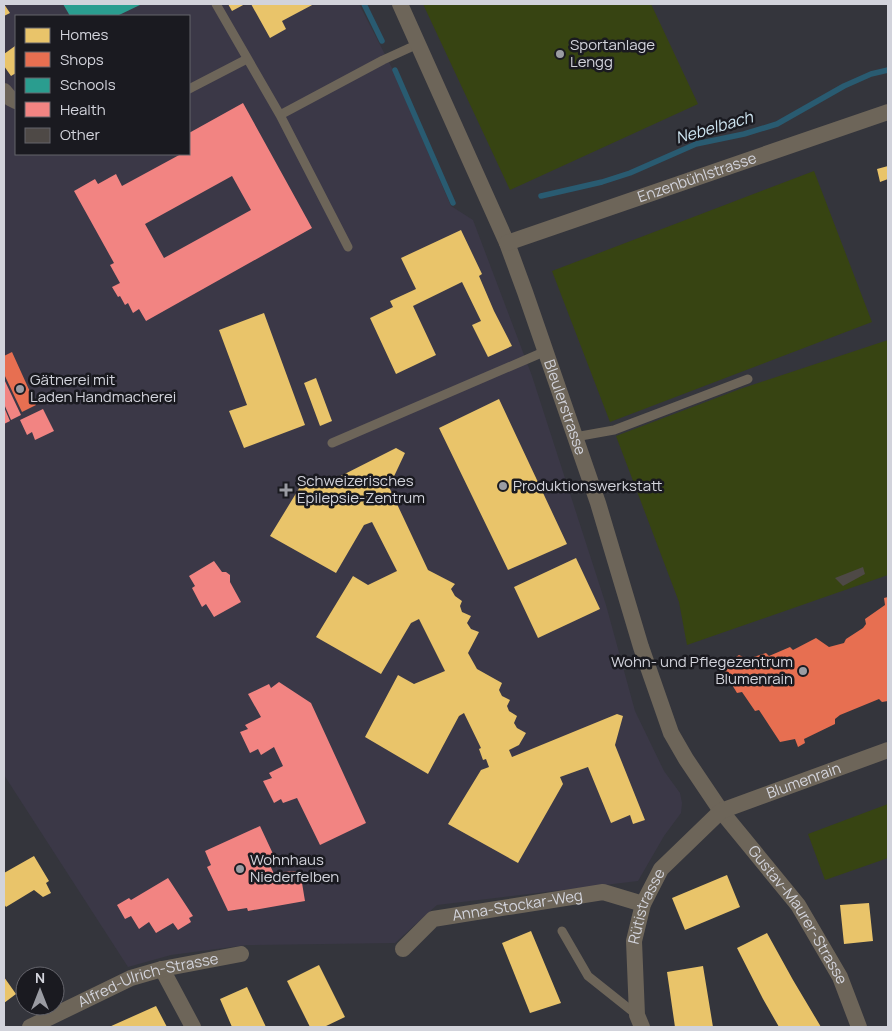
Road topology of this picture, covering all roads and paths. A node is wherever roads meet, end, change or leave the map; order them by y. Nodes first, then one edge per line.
1 (216, 4) edge
2 (400, 4) edge
3 (418, 44) junction
4 (247, 59) junction
5 (190, 88) edge
6 (4, 90) edge
7 (15, 100) edge
8 (888, 112) edge
9 (280, 115) junction
10 (507, 243) junction
11 (348, 247) dead end
12 (546, 350) junction
13 (748, 378) dead end
14 (575, 437) junction
15 (332, 443) dead end
16 (888, 750) edge
17 (721, 811) junction
18 (643, 904) junction
19 (562, 931) dead end
20 (403, 949) dead end
21 (241, 954) dead end
22 (162, 969) junction
23 (639, 1021) edge
24 (30, 1027) edge
25 (193, 1027) edge
26 (860, 1027) edge

1 - 4 lane
2 - 3 street, Bleulerstrasse
3 - 9 lane
3 - 10 street, Bleulerstrasse
4 - 5 lane
4 - 9 lane
6 - 7 street
8 - 10 street, Enzenbühlstrasse
9 - 11 lane
10 - 12 street, Bleulerstrasse
12 - 14 street, Bleulerstrasse
12 - 15 lane
13 - 14 lane
14 - 17 street, Bleulerstrasse
16 - 17 street, Blumenrain
17 - 18 street, Rütistrasse
17 - 26 street, Gustav-Maurer-Strasse
18 - 20 street, Anna-Stockar-Weg
18 - 23 street, Rütistrasse
19 - 23 lane
21 - 22 street, Alfred-Ulrich-Strasse
22 - 24 street, Alfred-Ulrich-Strasse
22 - 25 street

